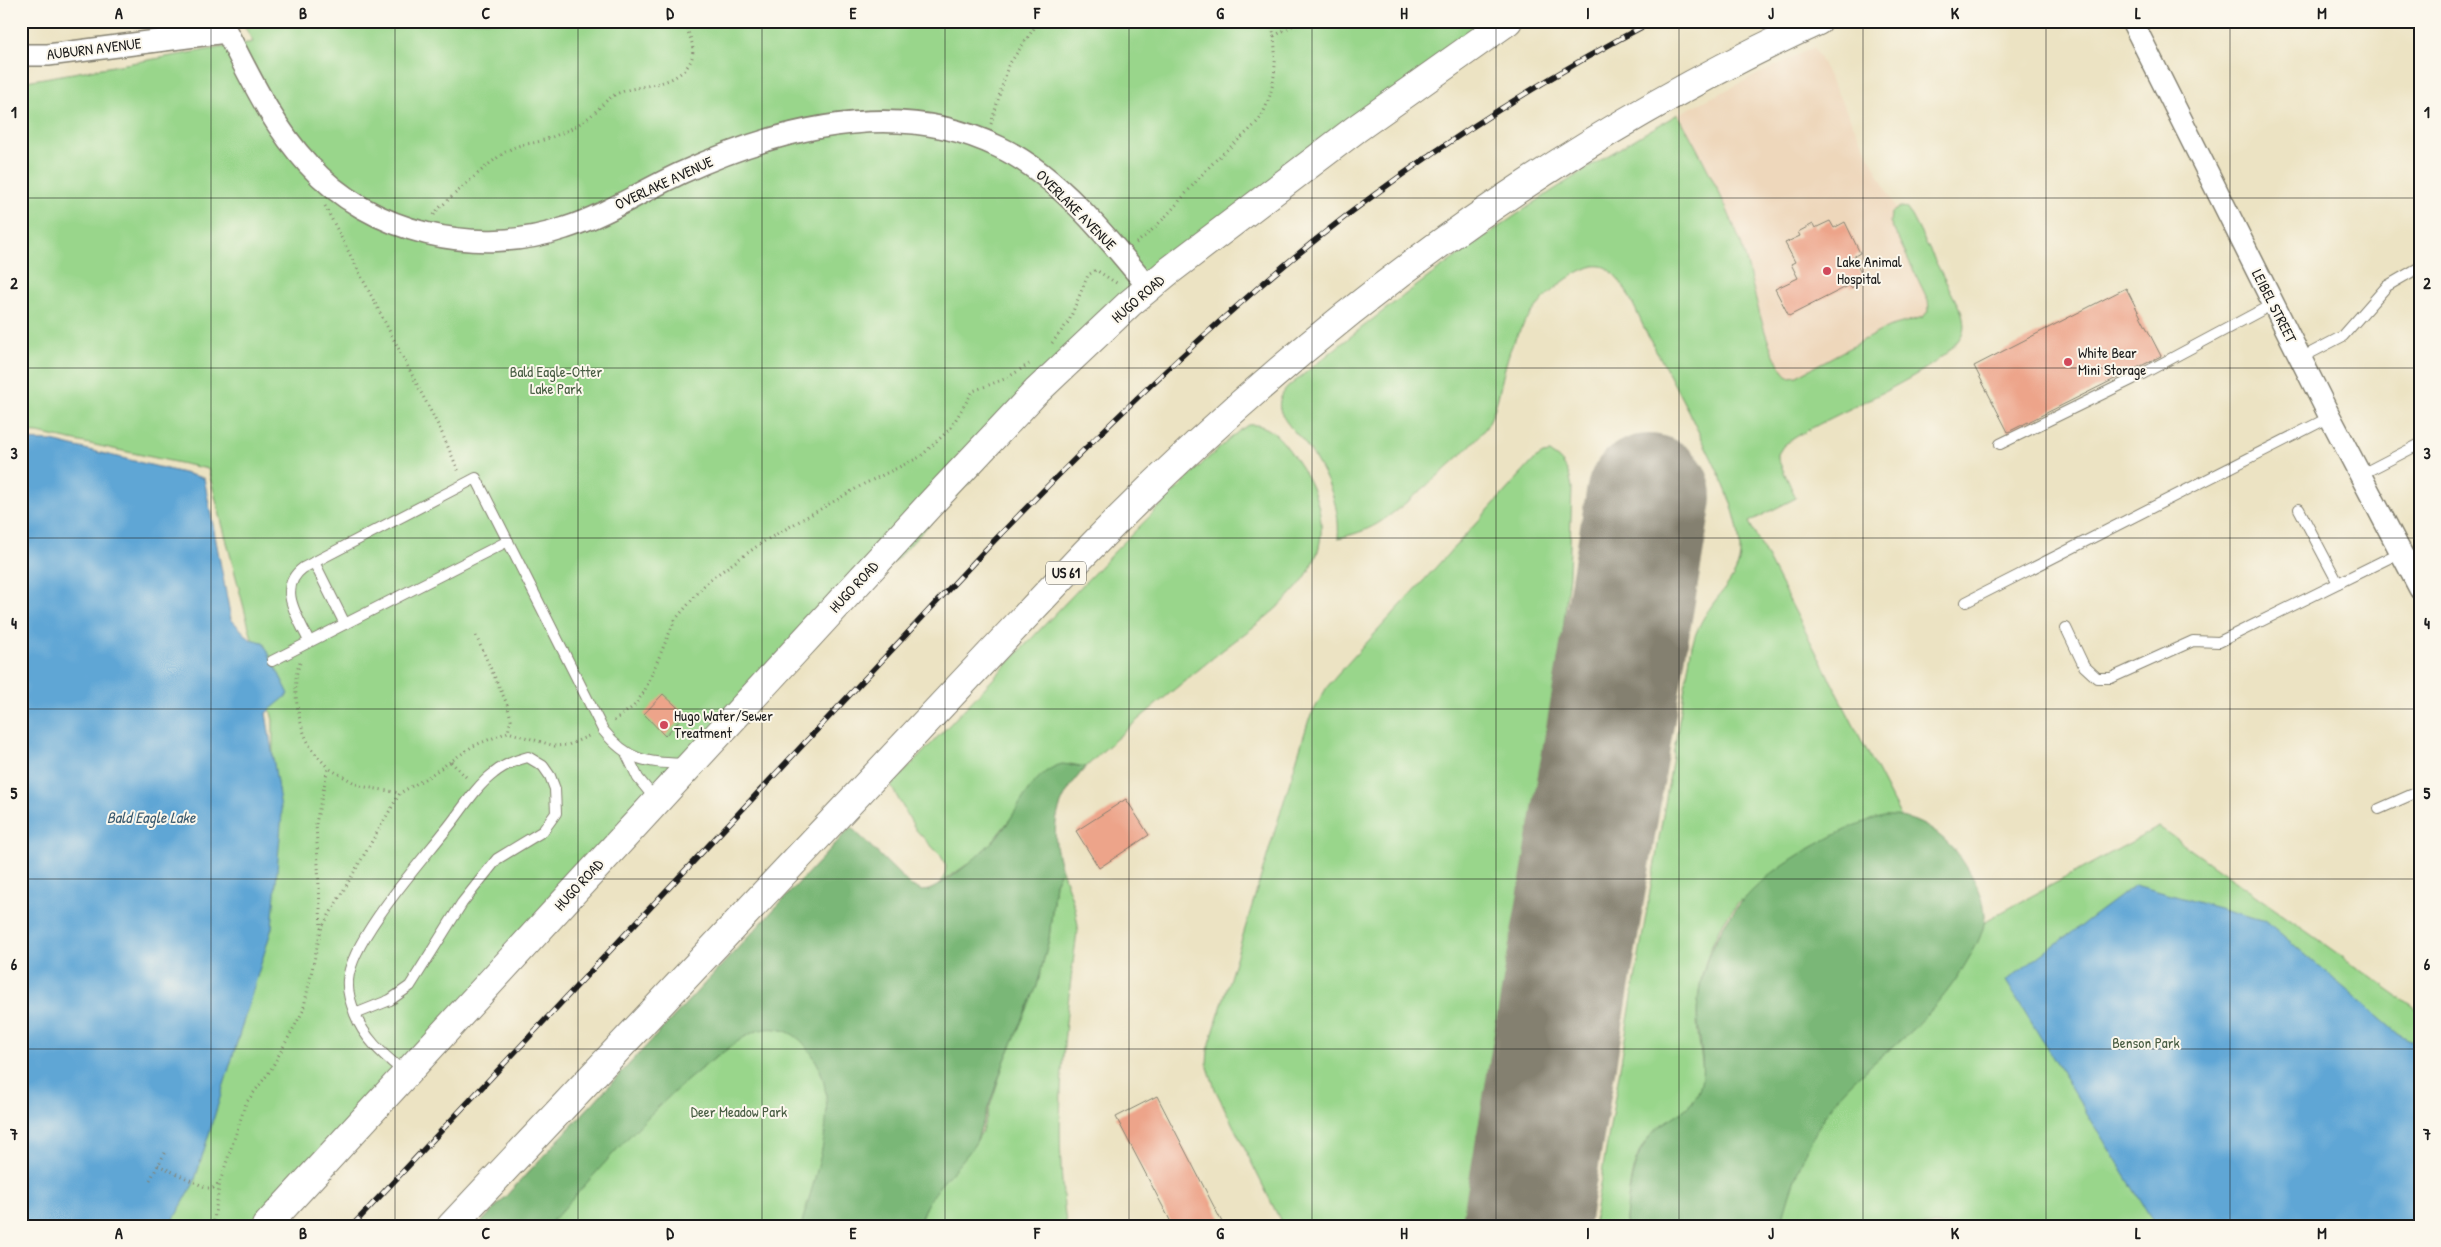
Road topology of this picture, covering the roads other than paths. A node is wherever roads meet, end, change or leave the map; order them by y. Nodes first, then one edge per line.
1 (1508, 21) edge
2 (1818, 21) edge
3 (2132, 21) edge
4 (224, 27) edge
5 (21, 55) edge
6 (2420, 267) edge
7 (1149, 288) junction
8 (2273, 304) junction
9 (2301, 358) junction
10 (2330, 417) junction
11 (2000, 444) dead end
12 (2420, 444) edge
13 (2360, 475) junction
14 (2299, 509) dead end
15 (508, 541) junction
16 (2407, 555) edge
17 (314, 562) junction
18 (2338, 583) junction
19 (2420, 589) edge
20 (1966, 602) dead end
21 (345, 624) junction
22 (2066, 628) dead end
23 (309, 641) junction
24 (272, 660) dead end
25 (628, 755) junction
26 (690, 765) junction
27 (2420, 791) edge
28 (657, 801) junction
29 (2379, 809) dead end
30 (355, 1014) junction
31 (405, 1073) junction
32 (266, 1226) edge
33 (452, 1226) edge

1 - 7 main road, HUGO ROAD
2 - 33 main road, US 61
3 - 8 street, LEIBEL STREET
4 - 5 street, AUBURN AVENUE
4 - 7 street, OVERLAKE AVENUE
6 - 9 lane
7 - 26 main road, HUGO ROAD
8 - 9 street, LEIBEL STREET
8 - 11 lane
9 - 10 street, LEIBEL STREET
10 - 13 street, LEIBEL STREET
10 - 20 lane
12 - 13 lane
13 - 16 street, LEIBEL STREET
14 - 18 lane
15 - 17 lane
15 - 21 lane
15 - 25 lane
16 - 18 lane
16 - 19 street, LEIBEL STREET
17 - 21 lane
17 - 23 lane
18 - 22 lane
21 - 23 lane
23 - 24 lane
25 - 26 lane
25 - 28 lane
26 - 28 main road, HUGO ROAD
27 - 29 lane
28 - 31 main road, HUGO ROAD
30 - 30 lane
30 - 31 lane
31 - 32 main road, HUGO ROAD

